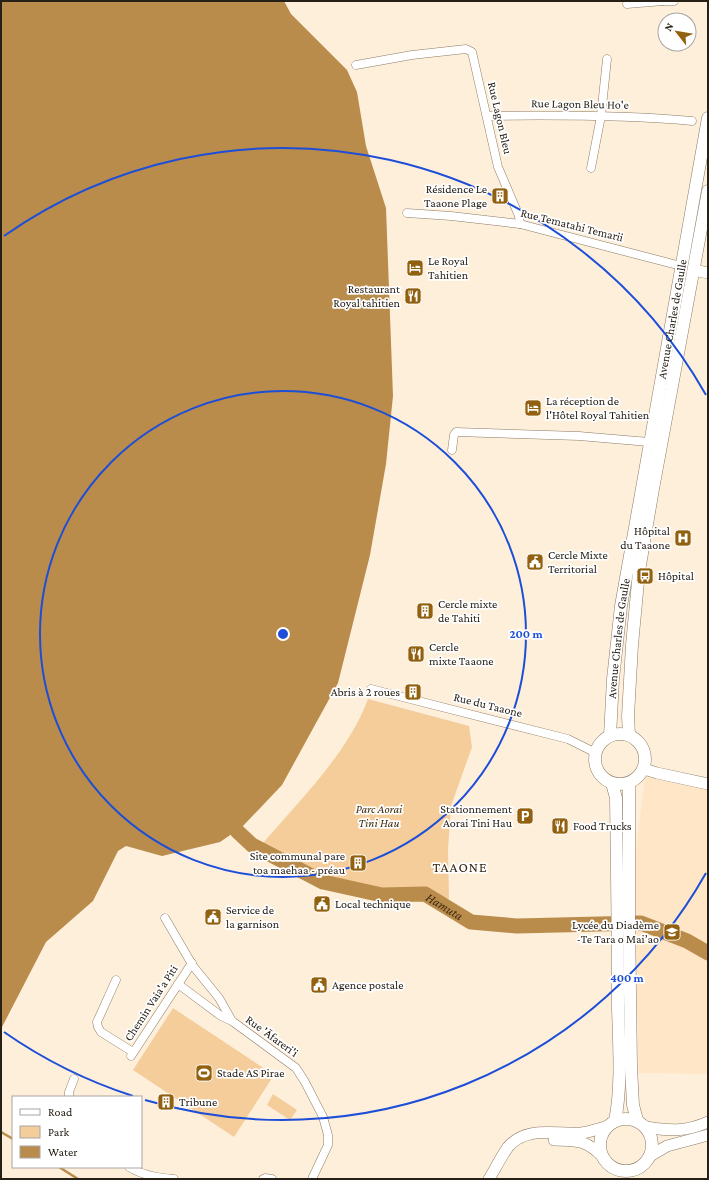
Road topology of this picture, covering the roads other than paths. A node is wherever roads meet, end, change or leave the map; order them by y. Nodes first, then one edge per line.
1 (663, 1) edge
2 (674, 1) edge
3 (627, 4) dead end
4 (607, 59) dead end
5 (356, 65) dead end
6 (487, 116) junction
7 (601, 116) junction
8 (708, 118) edge
9 (692, 121) dead end
10 (591, 168) dead end
11 (708, 191) edge
12 (407, 213) dead end
13 (520, 224) junction
14 (681, 266) junction
15 (694, 270) junction
16 (708, 273) edge
17 (649, 442) junction
18 (452, 450) dead end
19 (371, 689) dead end
20 (629, 735) junction
21 (610, 736) junction
22 (596, 753) junction
23 (644, 768) junction
24 (612, 783) junction
25 (629, 783) junction
26 (708, 784) edge
27 (623, 917) junction
28 (165, 918) dead end
29 (624, 937) junction
30 (192, 963) junction
31 (116, 980) dead end
32 (178, 984) junction
33 (232, 1021) junction
34 (74, 1079) dead end
35 (69, 1096) edge
36 (708, 1122) edge
37 (611, 1123) junction
38 (642, 1124) junction
39 (708, 1135) edge
40 (518, 1140) junction
41 (604, 1160) junction
42 (647, 1160) junction
43 (132, 1168) edge
44 (174, 1179) edge
45 (263, 1179) edge
46 (272, 1179) edge
47 (312, 1179) edge
48 (489, 1179) edge
49 (619, 1179) edge
50 (636, 1179) edge

1 - 2 street
1 - 3 street
4 - 7 street
5 - 6 street, Rue Lagon Bleu
6 - 7 street, Rue Lagon Bleu Ho'e
6 - 13 street, Rue Lagon Bleu
7 - 9 street, Rue Lagon Bleu Ho'e
7 - 10 street
8 - 14 main road, Avenue Charles de Gaulle
11 - 15 main road, Avenue Charles de Gaulle
12 - 13 street, Rue Tematahi Temarii
13 - 14 street, Rue Tematahi Temarii
14 - 17 main road, Avenue Charles de Gaulle
15 - 16 main road
15 - 20 main road, Avenue Charles de Gaulle
17 - 18 street
17 - 21 main road, Avenue Charles de Gaulle
19 - 22 street, Rue du Taaone
20 - 21 main road
20 - 23 main road
21 - 22 main road
22 - 24 main road
23 - 25 main road
23 - 26 main road
24 - 25 main road
24 - 27 main road
25 - 27 main road
27 - 29 main road
28 - 30 street, Rue 'Āfareri'i
29 - 37 main road
29 - 38 main road
30 - 32 street, Chemin Vaia'a Piti
30 - 33 street, Rue 'Āfareri'i
31 - 32 street, Chemin Vaia'a Piti
32 - 33 street, Rue 'Āfareri'i
33 - 47 street, Rue 'Āfareri'i
34 - 35 street
36 - 38 main road
37 - 38 main road
37 - 40 main road
37 - 41 main road
38 - 42 main road
39 - 42 main road
40 - 41 main road
40 - 48 main road
41 - 42 main road
41 - 49 main road
42 - 50 main road
43 - 44 street
45 - 46 street

